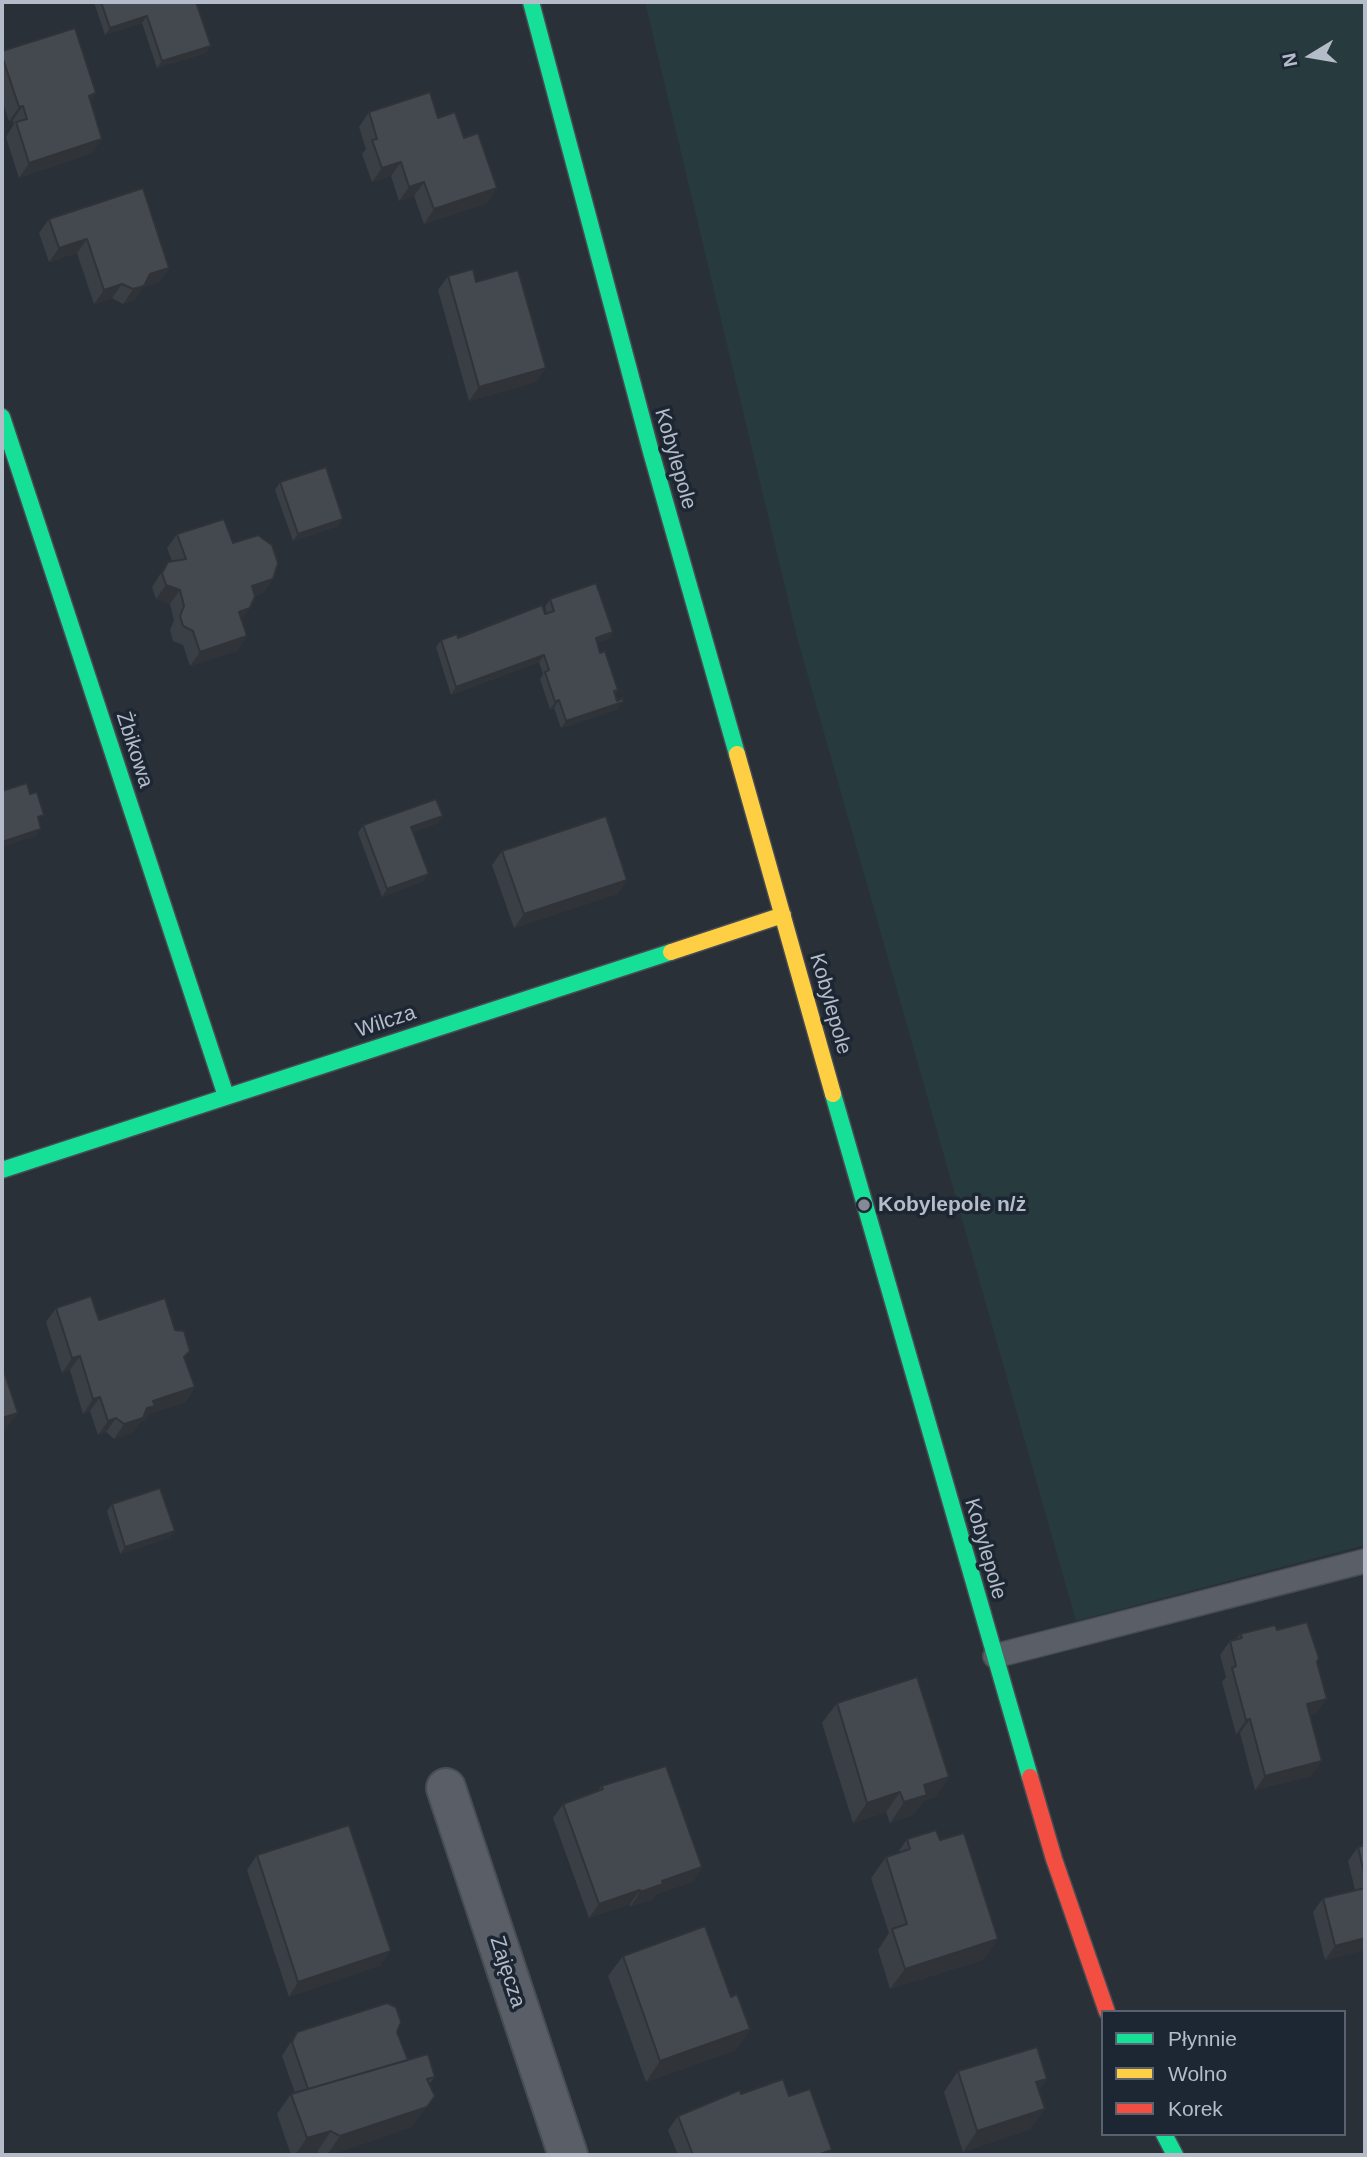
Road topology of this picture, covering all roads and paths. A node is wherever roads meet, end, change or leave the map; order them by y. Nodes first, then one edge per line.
1 (531, 2) edge
2 (2, 417) edge
3 (783, 915) junction
4 (226, 1096) junction
5 (2, 1170) edge
6 (1365, 1561) edge
7 (995, 1656) junction
8 (446, 1788) dead end
9 (1106, 2010) edge
10 (1165, 2136) edge
11 (568, 2155) edge
12 (1175, 2155) edge

1 - 3 street, Kobylepole
2 - 4 street, Żbikowa
3 - 4 street, Wilcza
3 - 7 street, Kobylepole
4 - 5 street, Wilcza
6 - 7 lane
7 - 9 street, Kobylepole
8 - 11 street, Zajęcza
10 - 12 street

